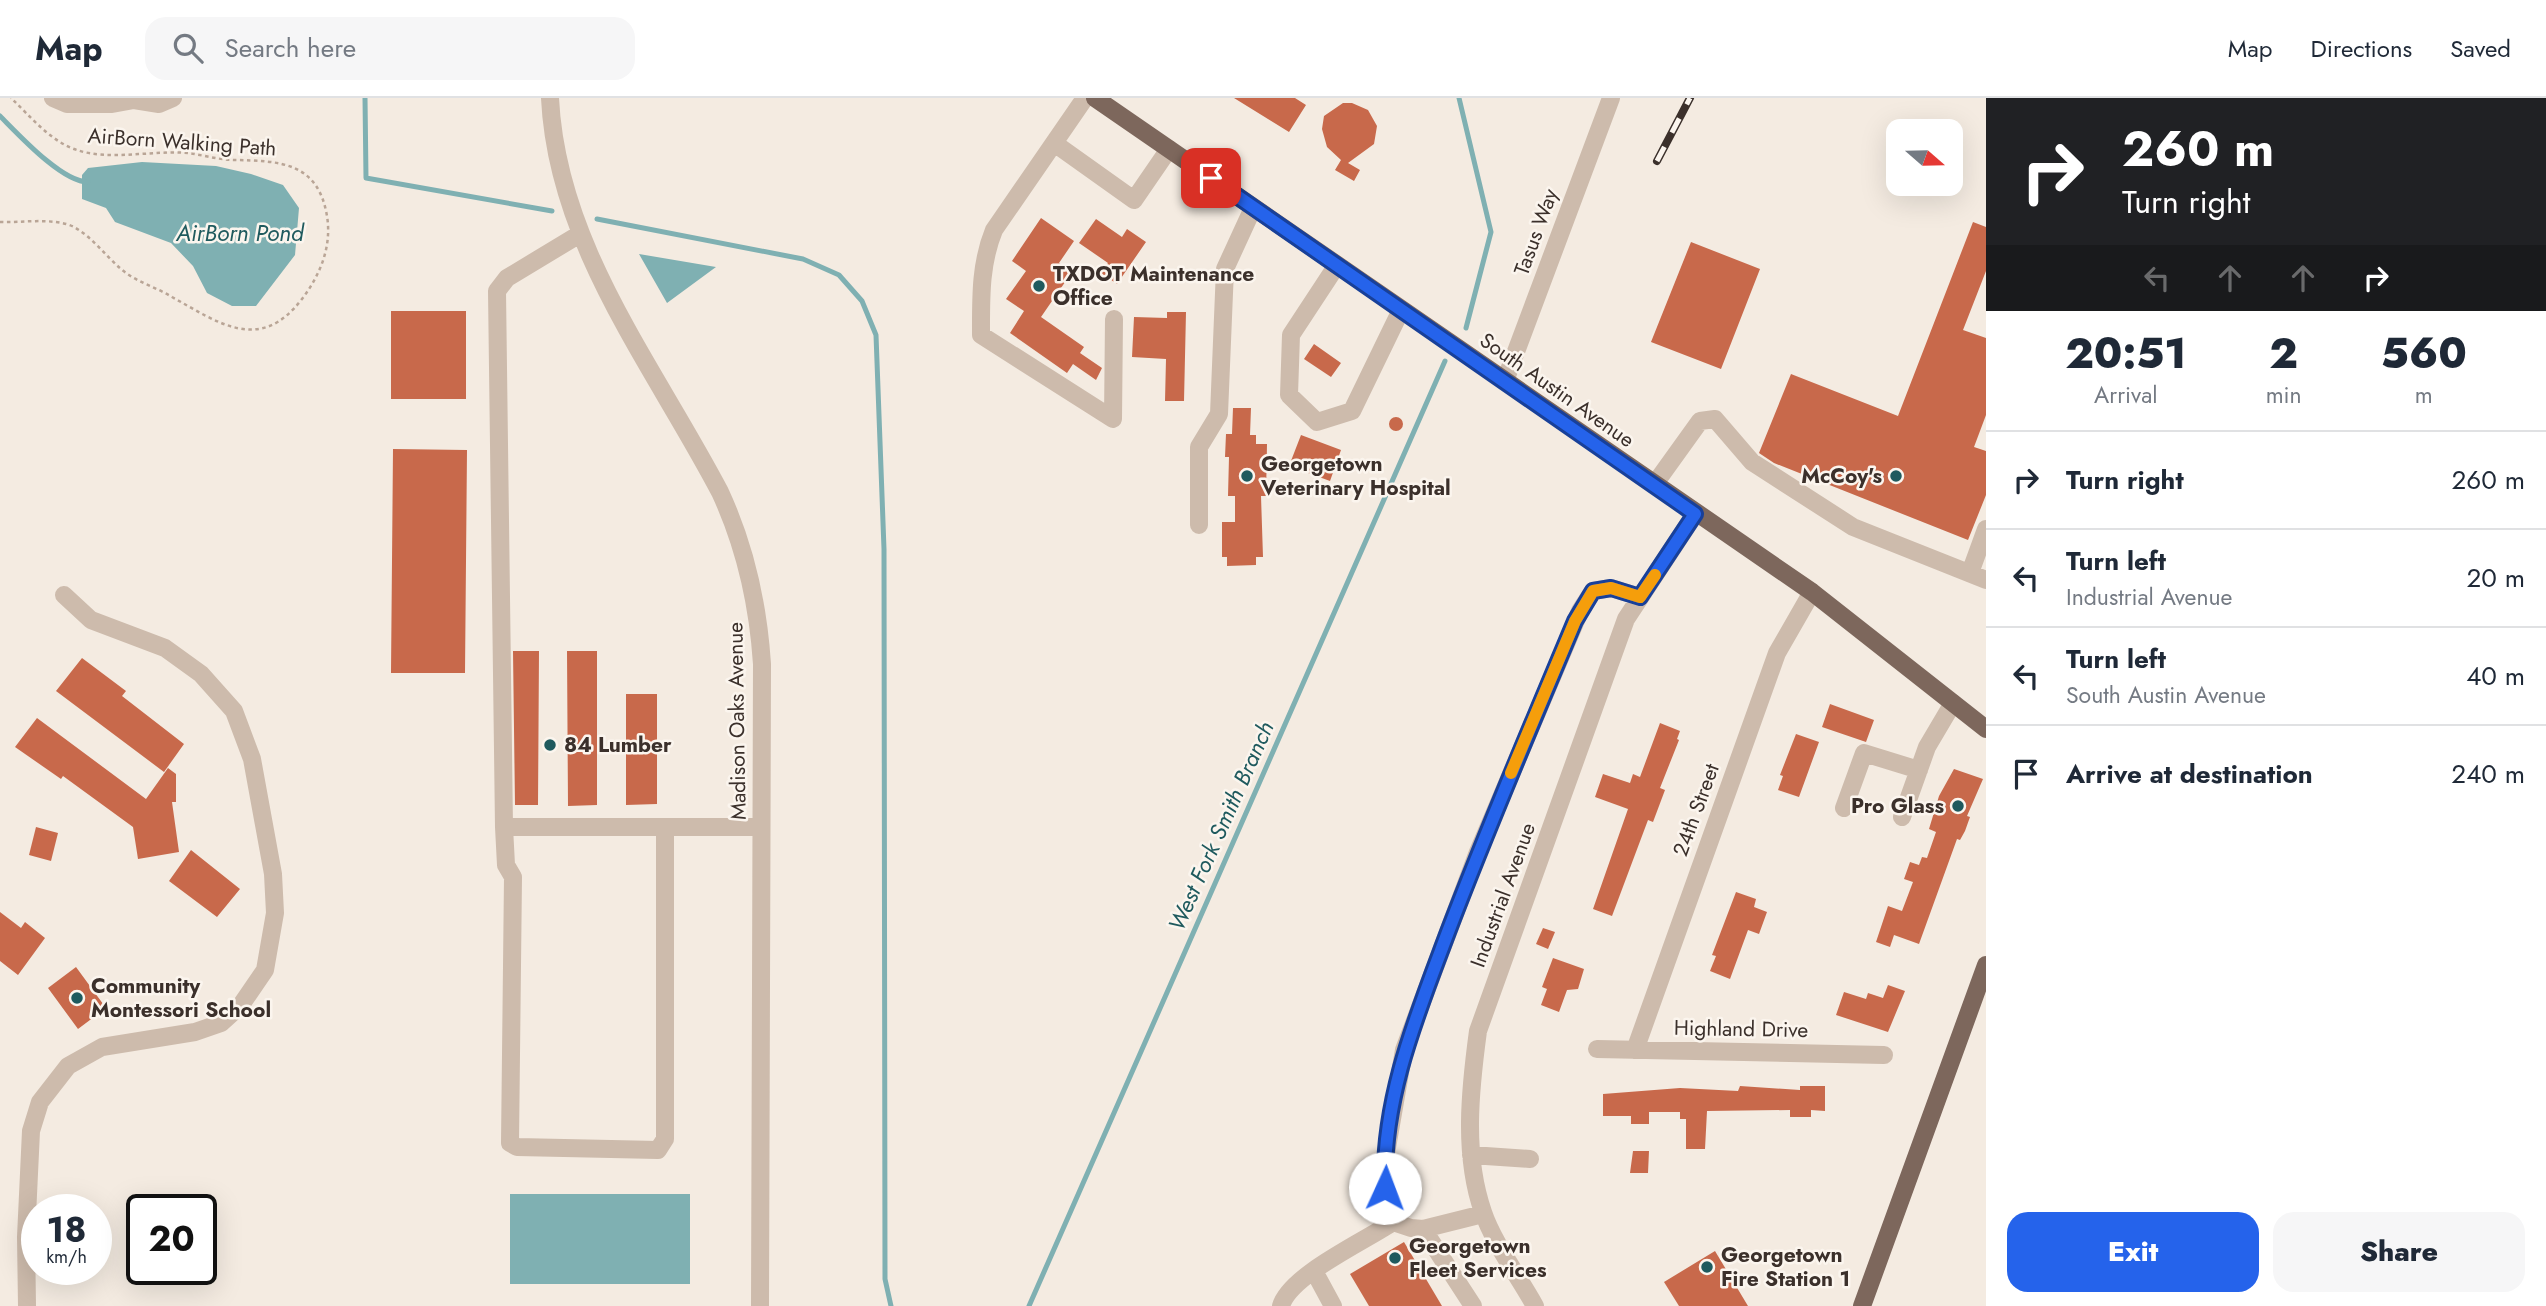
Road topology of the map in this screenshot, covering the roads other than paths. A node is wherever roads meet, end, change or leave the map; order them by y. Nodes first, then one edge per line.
1 (53, 98) edge
2 (173, 98) edge
3 (550, 98) edge
4 (1085, 98) edge
5 (1095, 98) edge
6 (1611, 98) edge
7 (133, 99) edge
8 (1054, 143) junction
9 (1169, 149) junction
10 (1253, 208) junction
11 (580, 234) junction
12 (1337, 265) junction
13 (1401, 310) junction
14 (1114, 319) dead end
15 (1505, 381) junction
16 (1654, 485) junction
17 (1695, 514) junction
18 (1199, 525) dead end
19 (1986, 529) edge
20 (1978, 577) edge
21 (1812, 592) junction
22 (64, 595) dead end
23 (1640, 597) junction
24 (1953, 703) junction
25 (1986, 729) edge
26 (1919, 770) junction
27 (1844, 808) dead end
28 (1902, 817) dead end
29 (504, 827) junction
30 (761, 827) junction
31 (665, 828) junction
32 (1986, 965) edge
33 (1597, 1049) dead end
34 (1635, 1050) junction
35 (1884, 1055) dead end
36 (1472, 1155) junction
37 (1530, 1158) dead end
38 (1483, 1214) junction
39 (1394, 1222) junction
40 (1423, 1229) junction
41 (1314, 1271) junction
42 (27, 1306) edge
43 (760, 1306) edge
44 (1280, 1306) edge
45 (1333, 1306) edge
46 (1474, 1306) edge
47 (1535, 1306) edge
48 (1862, 1306) edge

1 - 7 street
2 - 7 street
3 - 11 street, Madison Oaks Avenue
4 - 8 street
5 - 9 main road, South Austin Avenue
6 - 15 street, Tasus Way
8 - 9 street
8 - 14 street
9 - 10 main road, South Austin Avenue
10 - 12 main road, South Austin Avenue
10 - 18 street
11 - 29 street
11 - 30 street, Madison Oaks Avenue
12 - 13 main road, South Austin Avenue
12 - 13 street
13 - 15 main road, South Austin Avenue
15 - 16 main road, South Austin Avenue
16 - 17 main road, South Austin Avenue
16 - 20 street
17 - 21 main road, South Austin Avenue
17 - 23 street, Industrial Avenue
19 - 20 street
21 - 24 main road, South Austin Avenue
21 - 34 street, 24th Street
22 - 42 street
23 - 36 street, Industrial Avenue
23 - 39 street
24 - 25 main road, South Austin Avenue
24 - 26 street
26 - 27 street
26 - 28 street
29 - 31 street
29 - 31 street
30 - 31 street
30 - 43 street, Madison Oaks Avenue
32 - 48 main road
33 - 34 street, Highland Drive
34 - 35 street, Highland Drive
36 - 37 street
36 - 38 street, Industrial Avenue
38 - 40 street
38 - 47 street, Industrial Avenue
39 - 40 street
39 - 41 street
40 - 46 street
41 - 44 street
41 - 45 street

